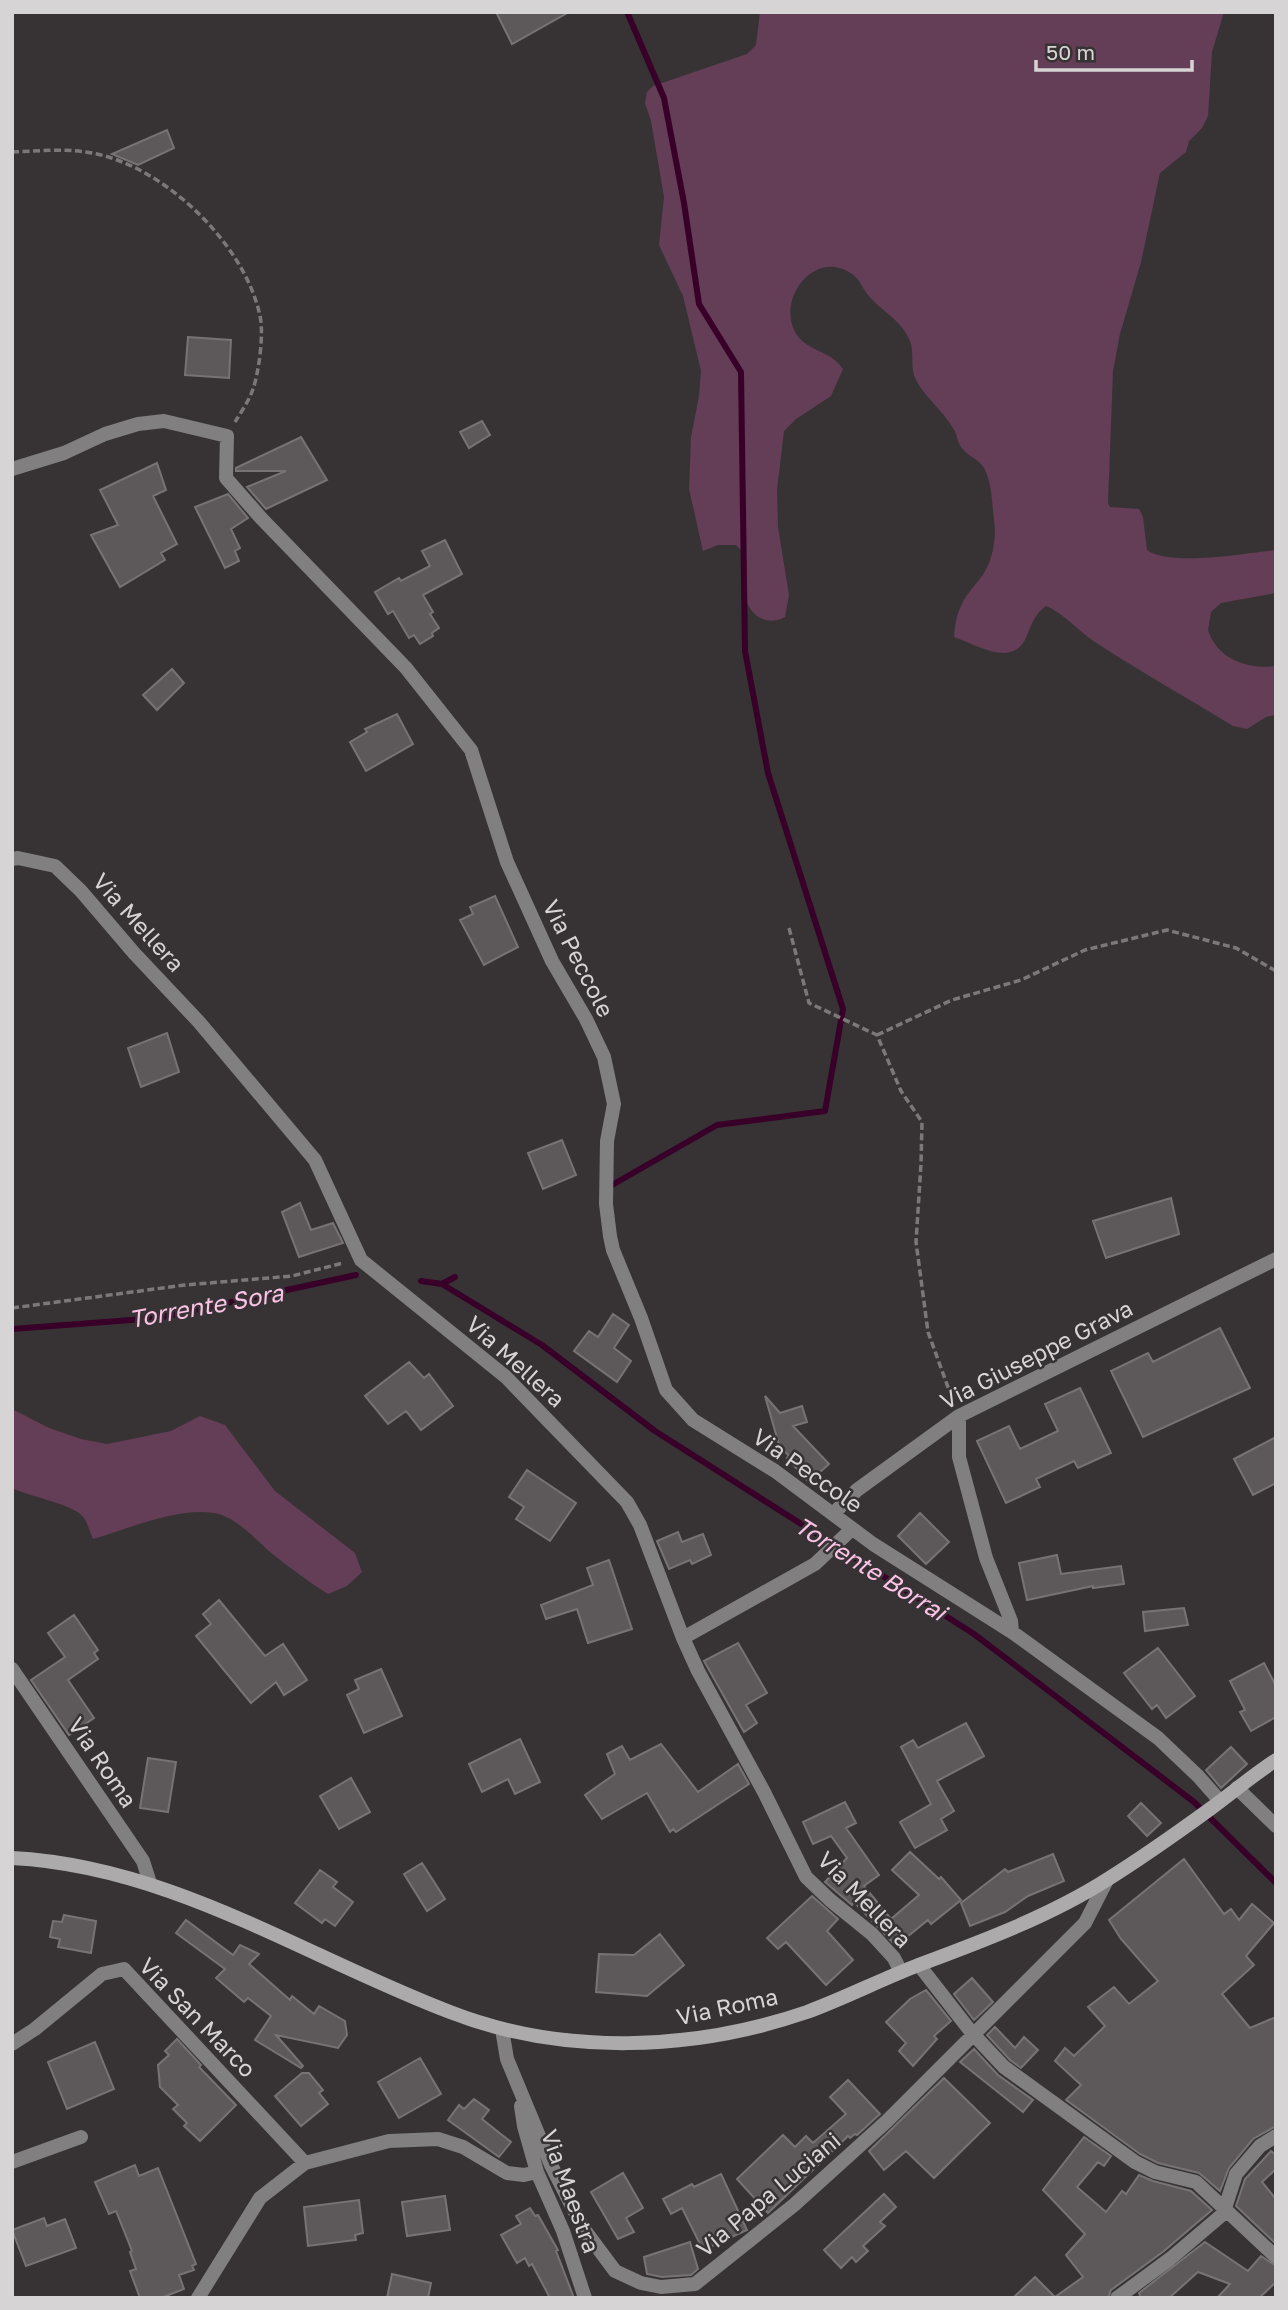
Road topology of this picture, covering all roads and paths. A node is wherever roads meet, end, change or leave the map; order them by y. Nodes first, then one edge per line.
1 (12, 152) edge
2 (227, 436) junction
3 (12, 469) edge
4 (12, 859) edge
5 (789, 928) dead end
6 (1276, 971) edge
7 (877, 1035) junction
8 (1276, 1259) edge
9 (361, 1260) junction
10 (12, 1308) edge
11 (959, 1416) junction
12 (834, 1514) junction
13 (852, 1529) junction
14 (1012, 1632) junction
15 (683, 1639) junction
16 (12, 1669) edge
17 (1276, 1760) edge
18 (1237, 1788) junction
19 (1217, 1803) junction
20 (1276, 1826) edge
21 (12, 1858) edge
22 (1107, 1880) junction
23 (150, 1883) junction
24 (919, 1965) junction
25 (901, 1972) junction
26 (502, 2029) junction
27 (972, 2033) junction
28 (12, 2044) edge
29 (523, 2098) junction
30 (1276, 2136) edge
31 (81, 2137) dead end
32 (12, 2162) edge
33 (305, 2163) junction
34 (537, 2172) junction
35 (1225, 2209) junction
36 (1276, 2257) edge
37 (198, 2298) edge
38 (585, 2298) edge
39 (1117, 2298) edge

1 - 2 path
2 - 3 street
2 - 12 street, Via Peccole
4 - 9 street, Via Mellera
5 - 7 path
6 - 7 path
7 - 11 path
8 - 11 street, Via Giuseppe Grava
9 - 10 path
9 - 15 street, Via Mellera
11 - 12 street, Via Giuseppe Grava
11 - 14 street
12 - 13 street, Via Peccole
13 - 14 street, Via Peccole
13 - 15 street
14 - 19 street, Via Peccole
15 - 25 street, Via Mellera
16 - 23 street, Via Roma
17 - 18 main road, Via Roma
18 - 19 main road, Via Roma
18 - 20 street
19 - 22 main road, Via Roma
21 - 23 main road, Via Roma
22 - 24 main road, Via Roma
22 - 27 street, Via Papa Luciani
23 - 26 main road, Via Roma
24 - 25 main road, Via Roma
24 - 27 street, Via Mellera
25 - 26 main road, Via Roma
26 - 29 street, Via Papa Luciani
27 - 29 street, Via Papa Luciani
27 - 35 street, Via Mellera
28 - 33 street, Via San Marco
29 - 34 street, Via Maestra
30 - 35 street
31 - 32 street
33 - 34 street
33 - 37 street
34 - 38 street, Via Maestra
35 - 36 street, Via Mellera
35 - 39 street

